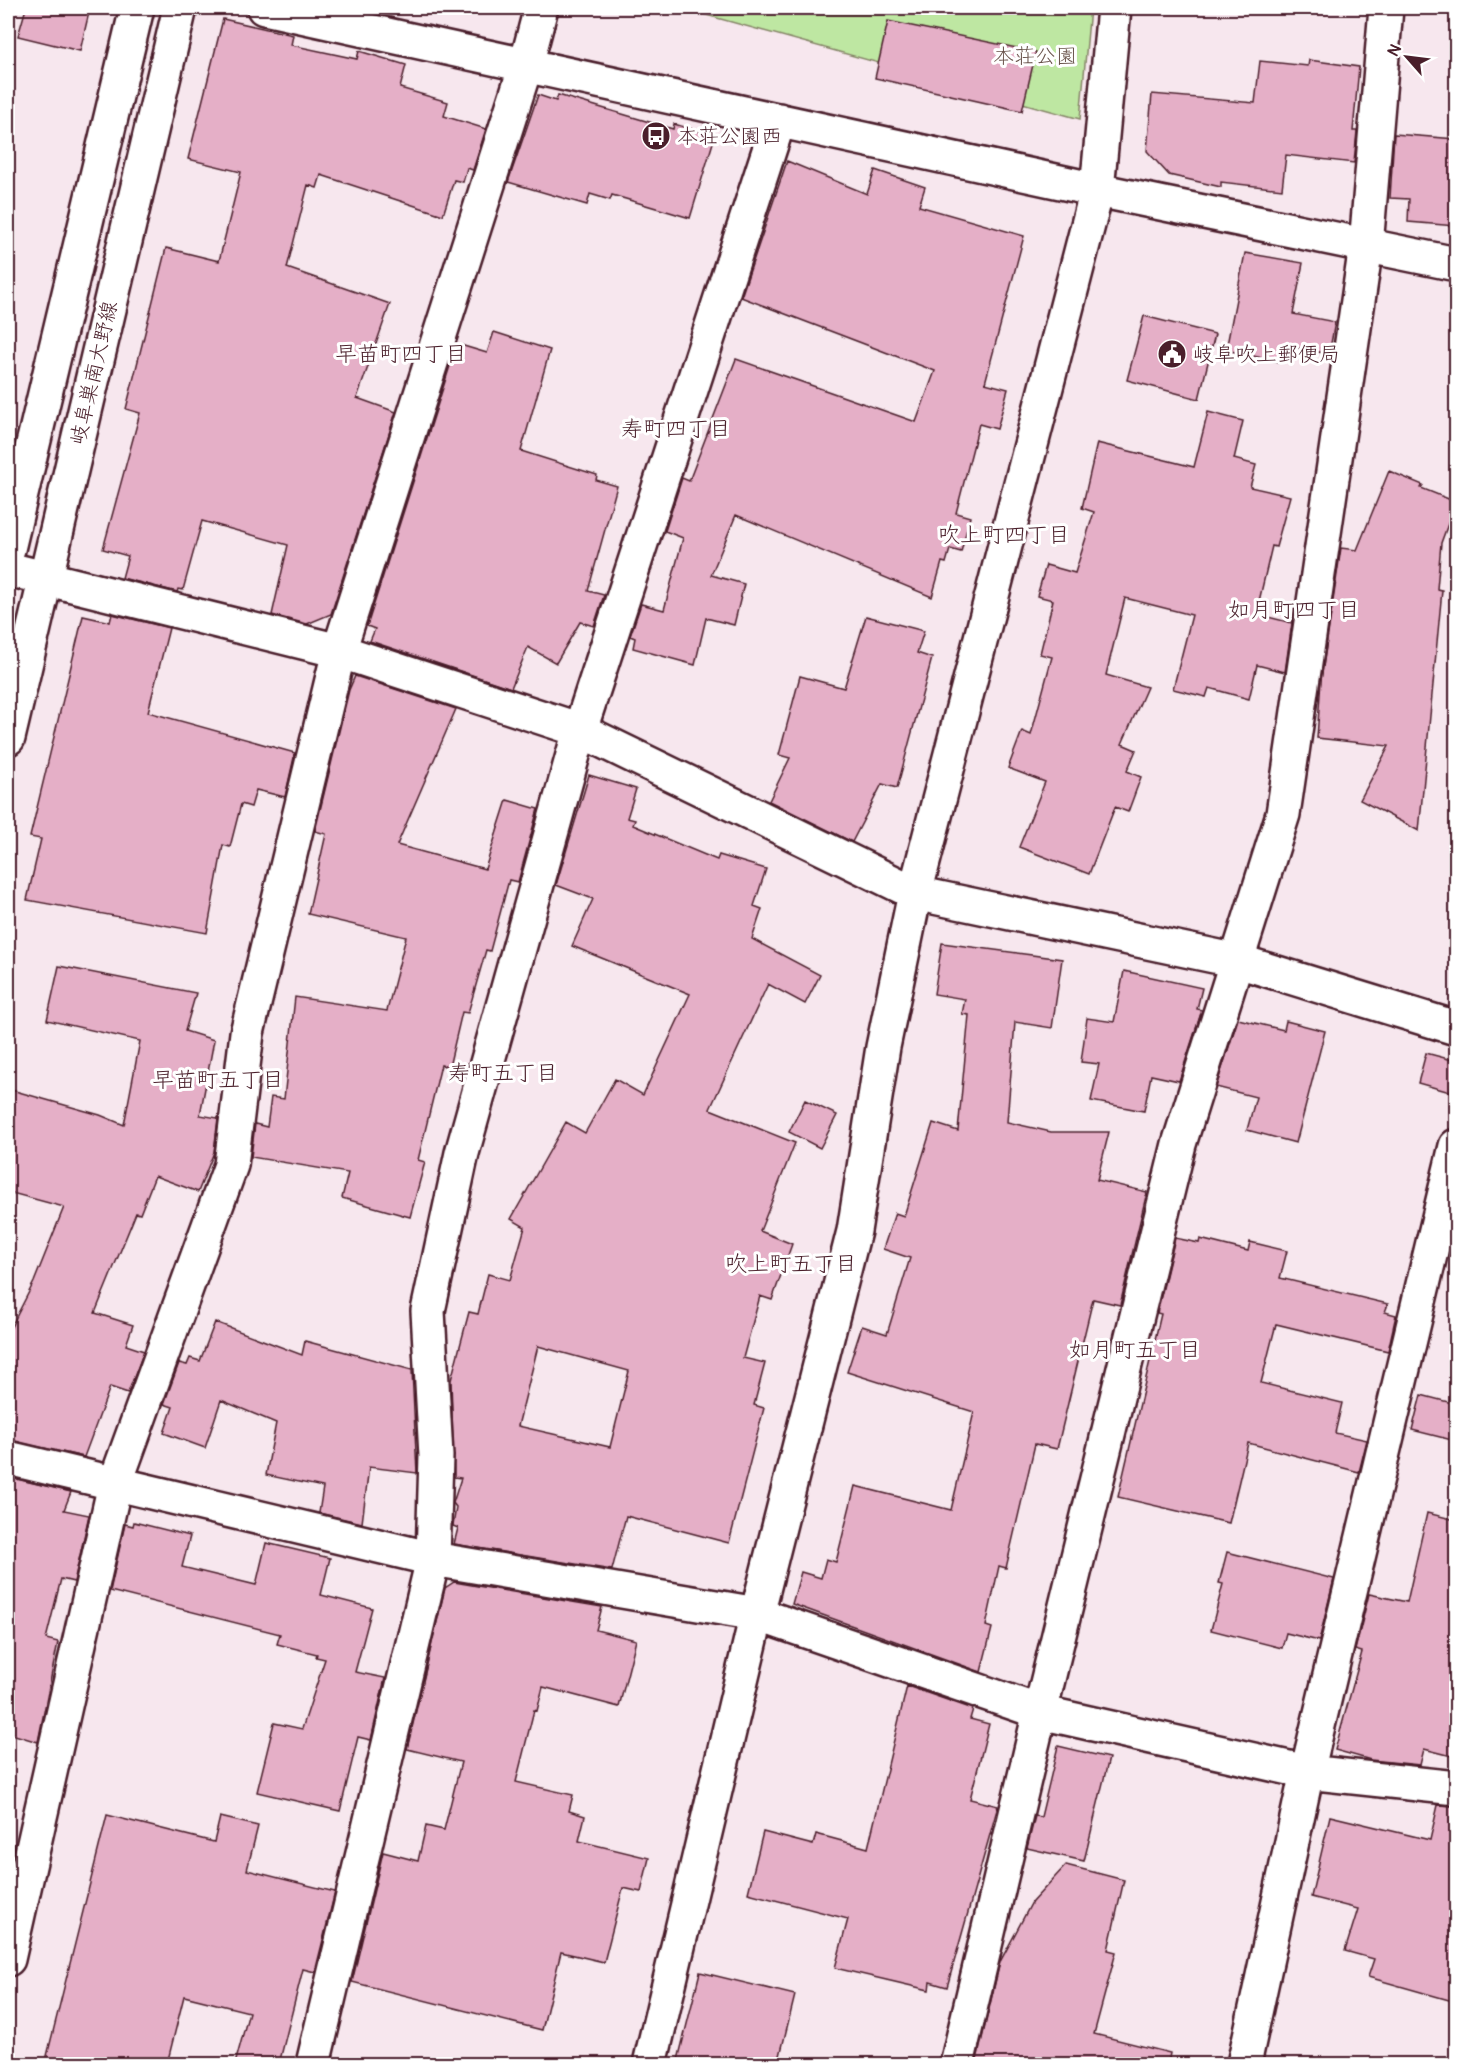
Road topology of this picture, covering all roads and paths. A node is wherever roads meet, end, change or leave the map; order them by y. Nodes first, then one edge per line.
1 (137, 8) edge
2 (180, 8) edge
3 (264, 8) edge
4 (541, 8) edge
5 (1114, 8) edge
6 (1386, 8) edge
7 (526, 65) junction
8 (779, 120) junction
9 (1097, 190) junction
10 (1366, 246) junction
11 (1456, 264) edge
12 (8, 549) edge
13 (8, 569) edge
14 (45, 577) junction
15 (339, 651) junction
16 (580, 730) junction
17 (8, 738) edge
18 (915, 893) junction
19 (1238, 961) junction
20 (1456, 1028) edge
21 (1456, 1146) edge
22 (8, 1458) edge
23 (115, 1484) junction
24 (433, 1559) junction
25 (757, 1614) junction
26 (1040, 1712) junction
27 (1307, 1772) junction
28 (1456, 1788) edge
29 (8, 1959) edge
30 (314, 2064) edge
31 (650, 2064) edge
32 (957, 2064) edge
33 (1244, 2064) edge

1 - 12 street, 岐阜巣南大野線
2 - 14 street, 岐阜巣南大野線
3 - 7 street
4 - 7 street
5 - 9 street
6 - 10 street
7 - 8 street
7 - 15 street
8 - 9 street
8 - 16 street
9 - 10 street
9 - 18 street
10 - 11 street
10 - 19 street
13 - 14 street
14 - 15 street
14 - 17 street, 岐阜巣南大野線
15 - 16 street
15 - 23 street
16 - 18 street
16 - 24 street
18 - 19 street
18 - 25 street
19 - 20 street
19 - 26 street
21 - 27 street
22 - 23 street
23 - 24 street
23 - 29 street
24 - 25 street
24 - 30 street
25 - 26 street
25 - 31 street
26 - 27 street
26 - 32 street
27 - 28 street
27 - 33 street

